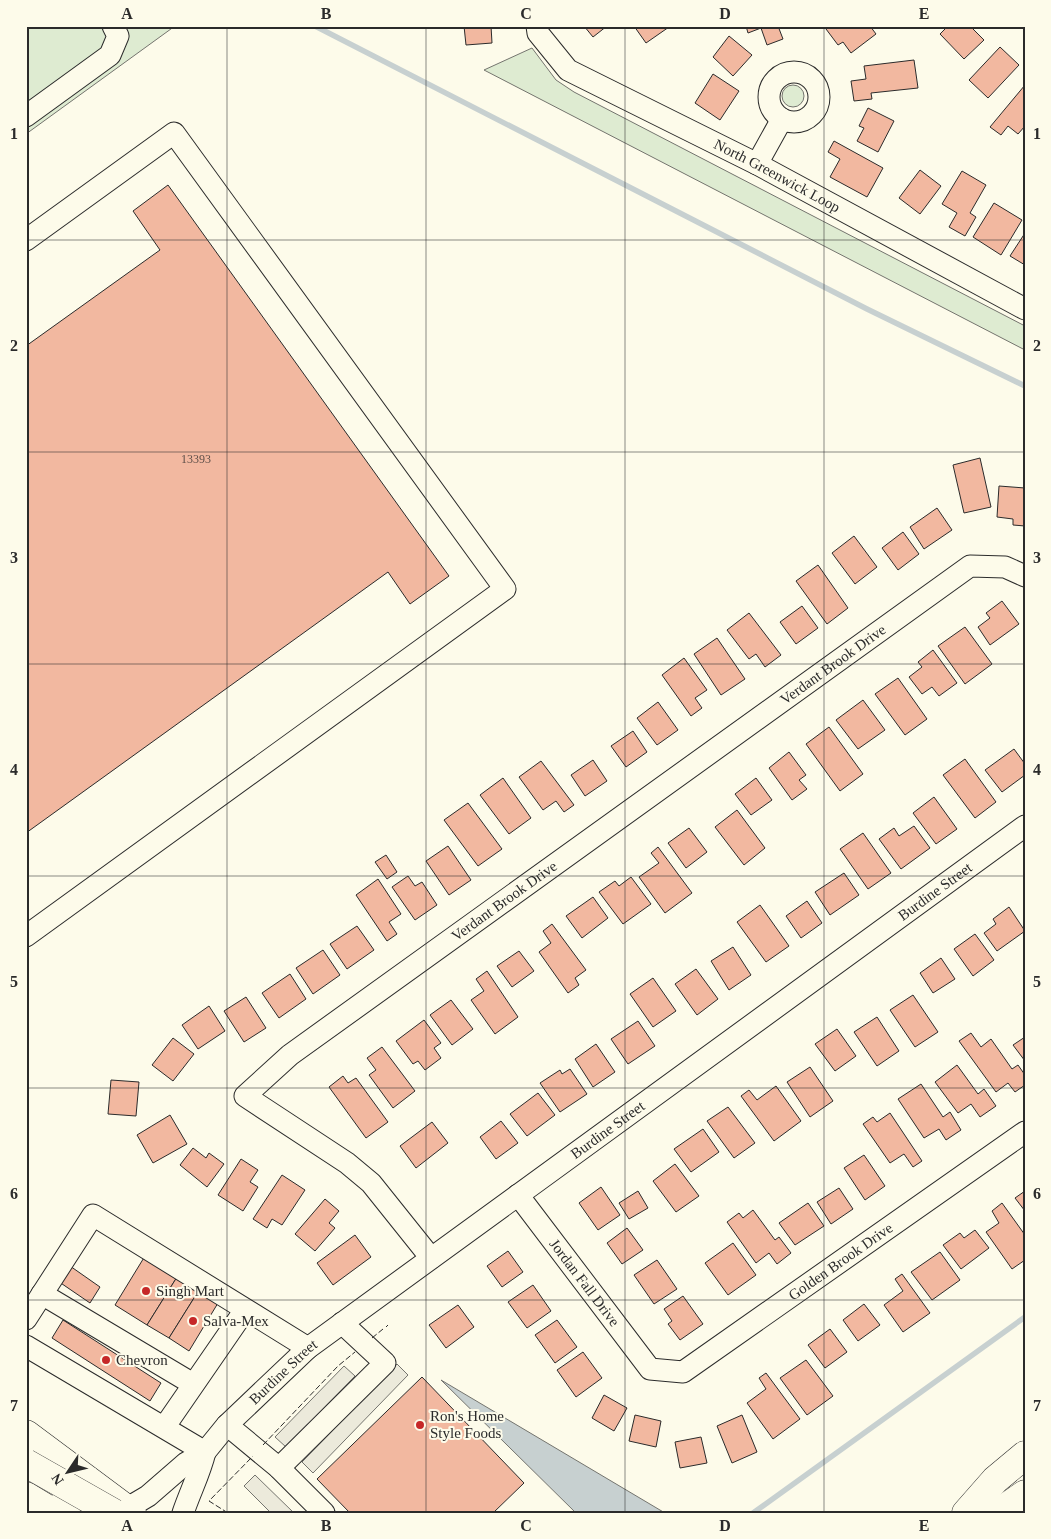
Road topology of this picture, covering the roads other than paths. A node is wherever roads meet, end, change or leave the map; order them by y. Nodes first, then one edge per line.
1 (113, 26) edge
2 (537, 29) edge
3 (26, 116) edge
4 (782, 119) dead end
5 (757, 164) junction
6 (26, 240) edge
7 (1025, 309) edge
8 (1025, 576) edge
9 (1025, 826) edge
10 (26, 936) edge
11 (1025, 1132) edge
12 (518, 1195) junction
13 (431, 1258) junction
14 (42, 1294) junction
15 (245, 1310) junction
16 (26, 1319) edge
17 (342, 1322) junction
18 (26, 1346) edge
19 (308, 1348) junction
20 (650, 1369) joint
21 (193, 1384) junction
22 (227, 1425) junction
23 (165, 1426) junction
24 (26, 1434) edge
25 (206, 1452) junction
26 (1025, 1455) edge
27 (26, 1463) edge
28 (278, 1468) junction
29 (1025, 1494) edge
30 (26, 1496) edge
31 (123, 1510) edge
32 (55, 1513) edge
33 (183, 1513) edge
34 (324, 1513) edge
35 (966, 1513) edge
36 (998, 1513) edge

1 - 3 street
2 - 5 street, North Greenwick Loop
4 - 5 street
5 - 7 street, North Greenwick Loop
6 - 10 street
8 - 13 street, Verdant Brook Drive
9 - 12 street, Burdine Street
11 - 20 street, Golden Brook Drive
12 - 13 street, Burdine Street
12 - 20 street, Jordan Fall Drive
13 - 17 street, Burdine Street
14 - 15 street
14 - 16 street
14 - 21 street
15 - 19 street
15 - 21 street
17 - 19 street, Burdine Street
17 - 28 street
18 - 23 street
19 - 22 street, Burdine Street
21 - 23 street
22 - 25 street, Burdine Street
22 - 28 street
23 - 25 street
24 - 31 highway
25 - 31 street, Burdine Street
25 - 33 street, Burdine Street
26 - 35 highway
27 - 31 highway, bridge
28 - 34 street
29 - 36 highway
30 - 32 highway
31 - 32 highway

